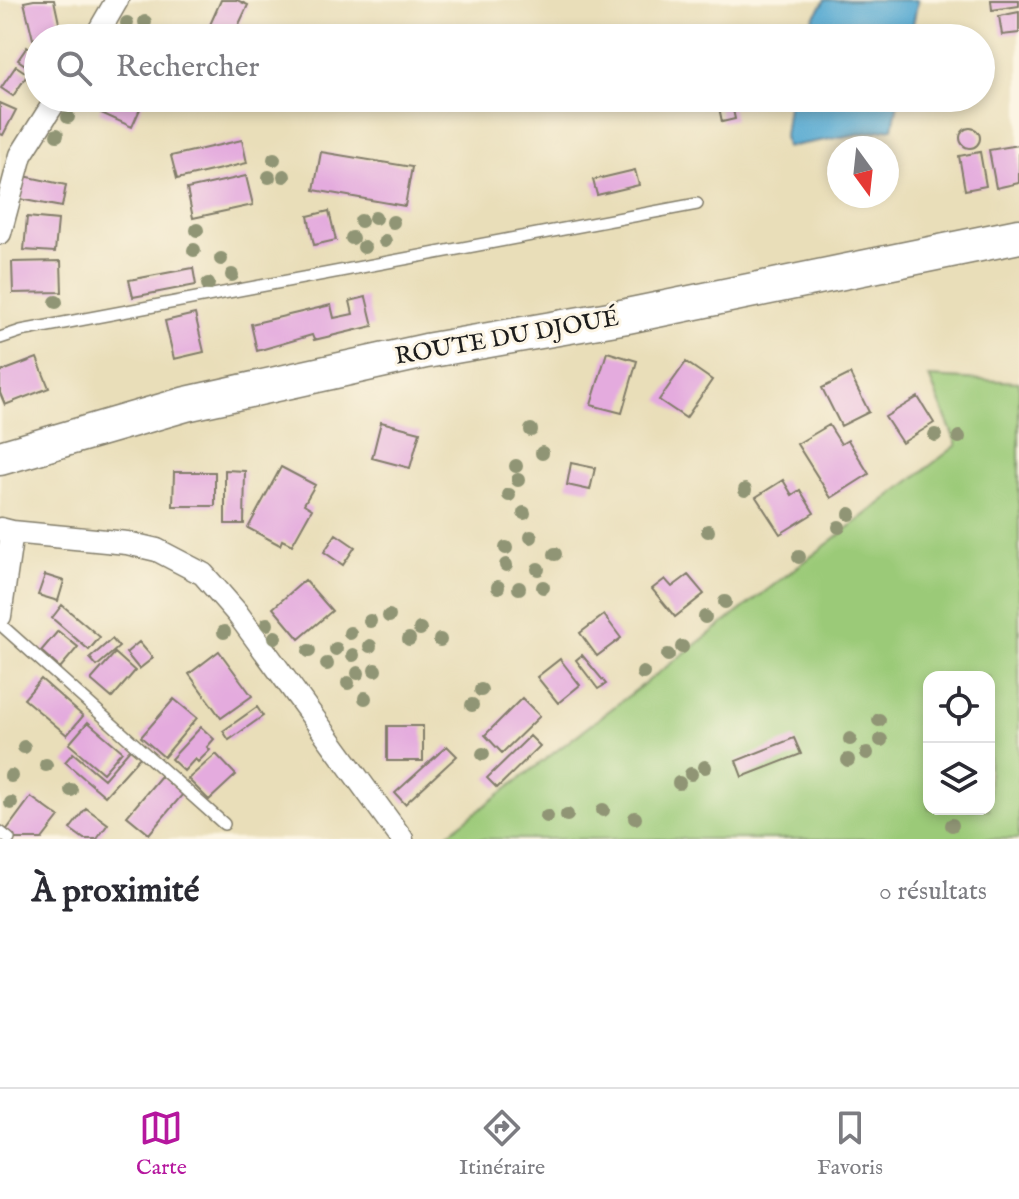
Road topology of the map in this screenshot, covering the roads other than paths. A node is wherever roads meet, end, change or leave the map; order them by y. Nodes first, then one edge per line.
1 (117, 0) edge
2 (103, 24) edge
3 (48, 112) edge
4 (697, 204) dead end
5 (0, 233) edge
6 (1019, 236) edge
7 (0, 338) edge
8 (0, 458) edge
9 (6, 531) edge
10 (0, 616) edge
11 (0, 624) edge
12 (224, 824) dead end
13 (0, 832) edge
14 (9, 839) edge
15 (402, 839) edge

1 - 2 street
3 - 5 street
4 - 7 lane
6 - 8 main road, ROUTE DU DJOUÉ
9 - 10 street
9 - 15 street
11 - 12 lane
13 - 14 lane

